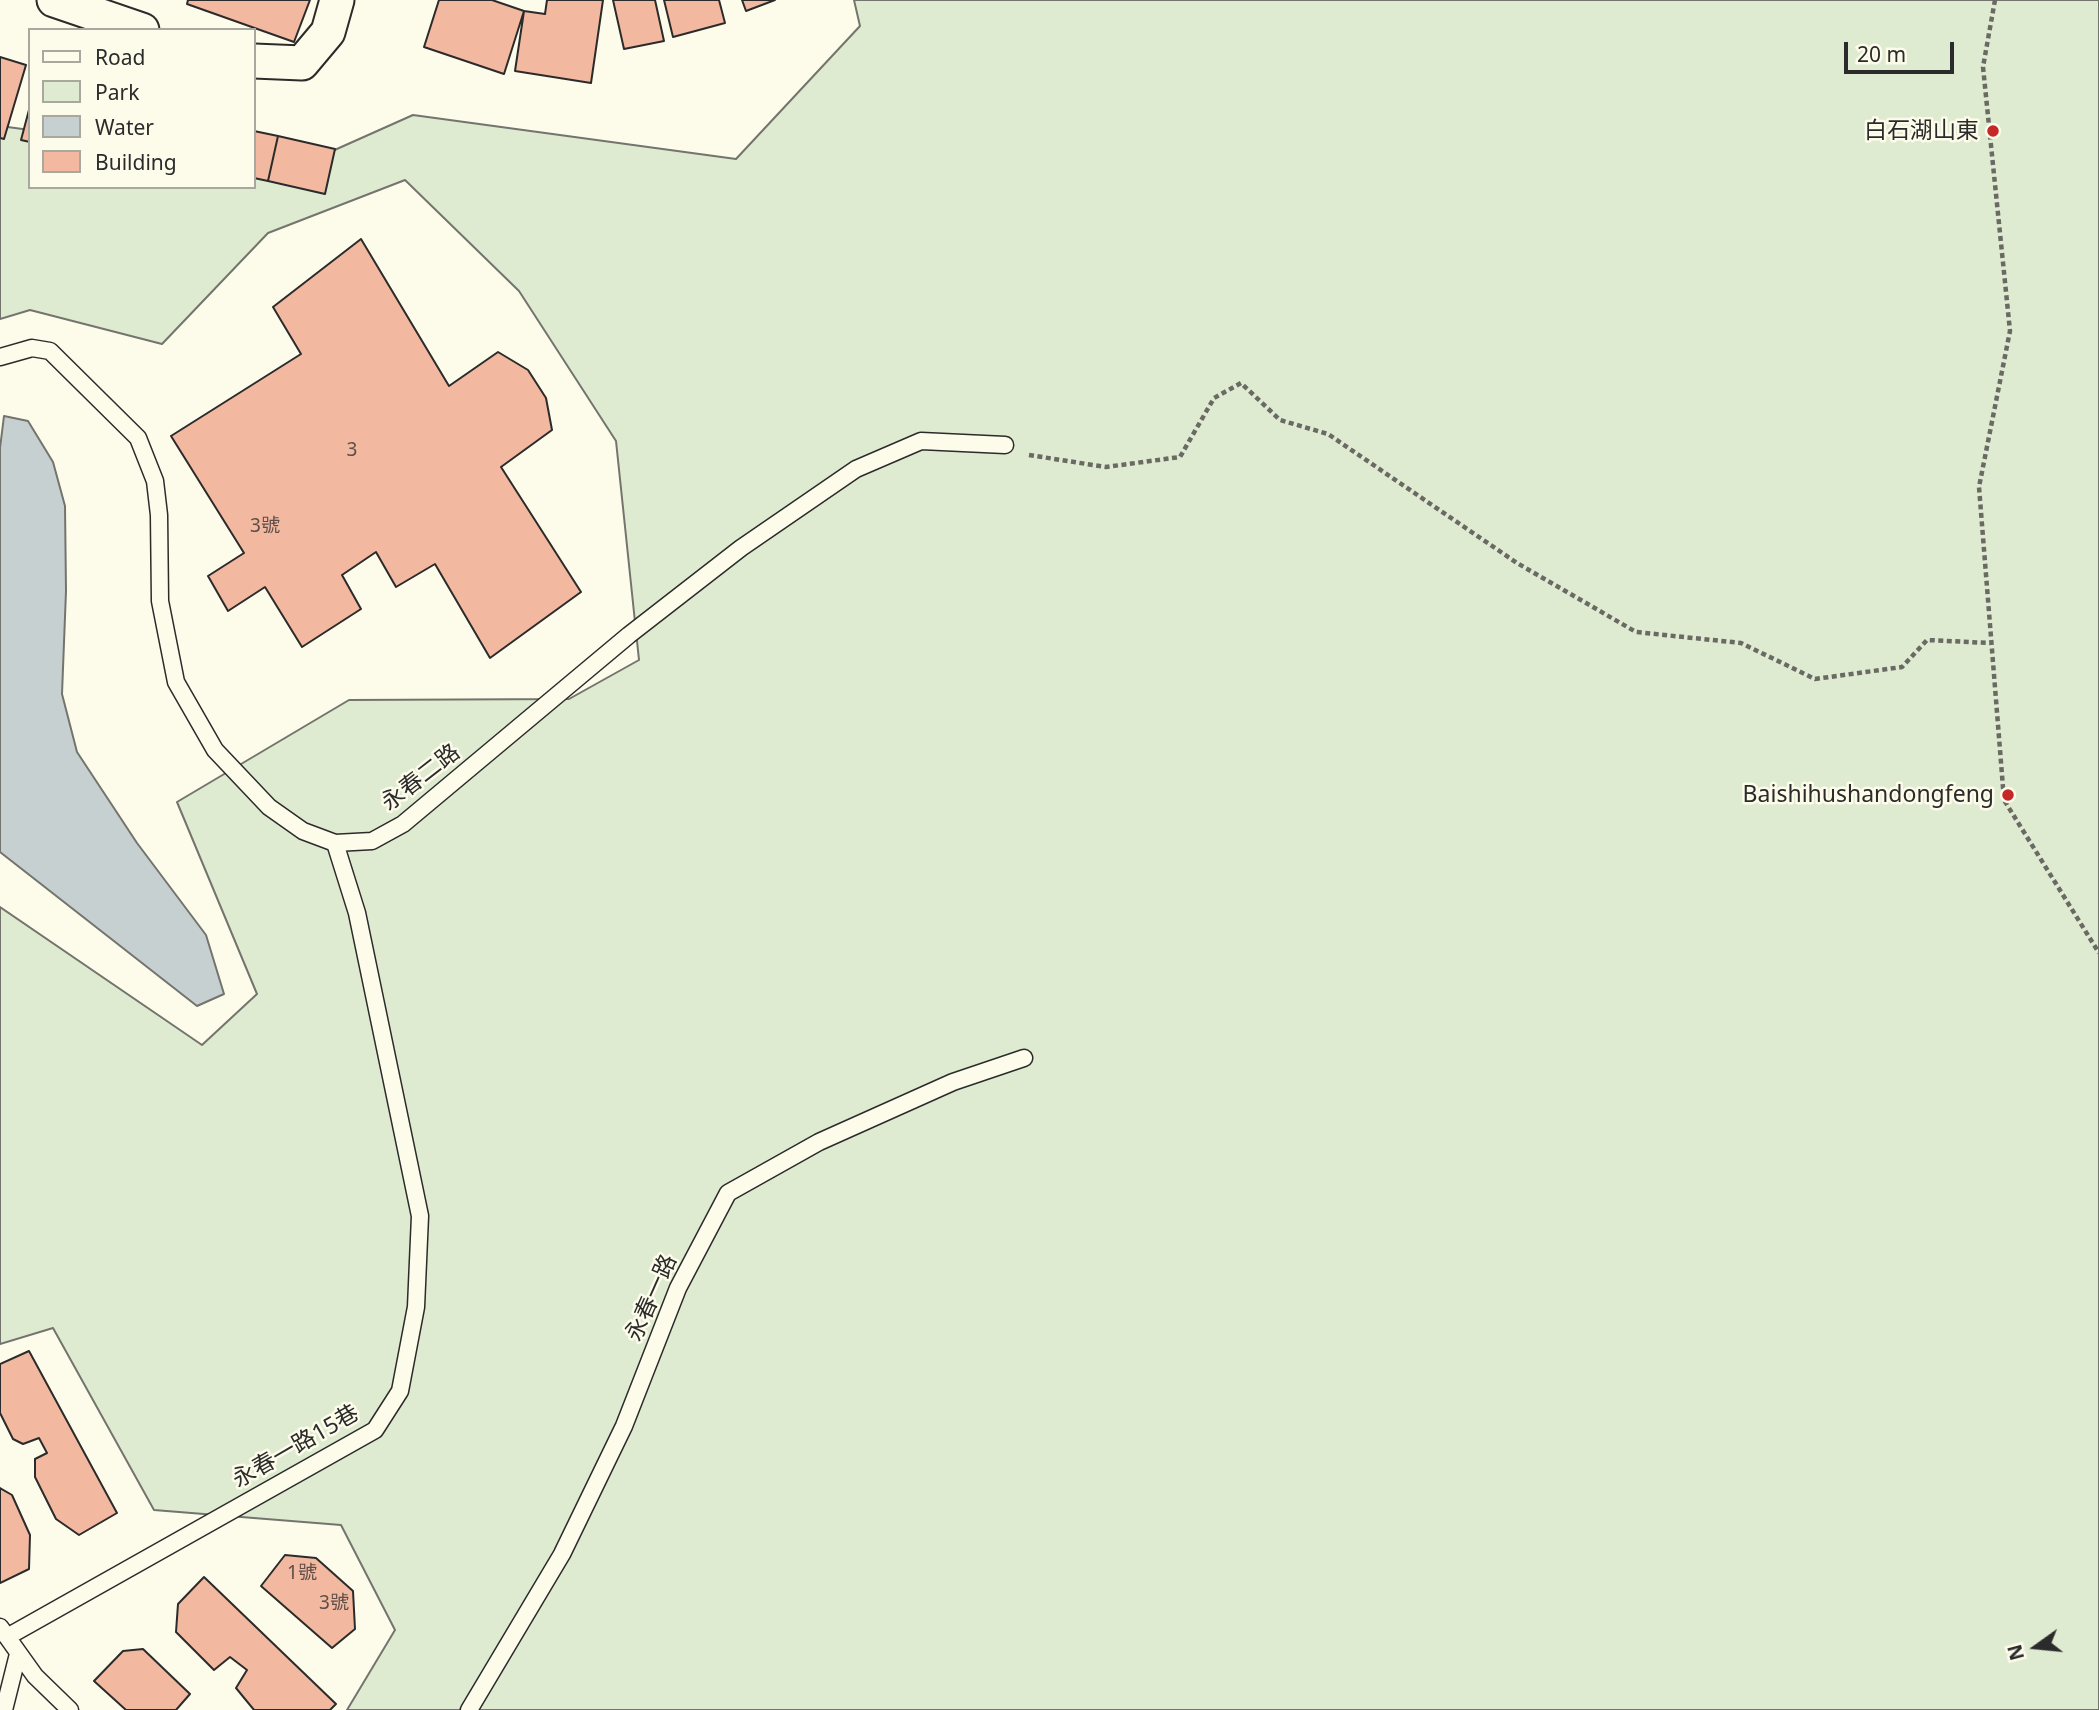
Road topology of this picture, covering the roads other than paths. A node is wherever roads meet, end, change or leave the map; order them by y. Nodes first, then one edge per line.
1 (54, 0) edge
2 (337, 0) edge
3 (136, 28) edge
4 (256, 61) edge
5 (0, 357) edge
6 (1005, 445) road end
7 (335, 843) junction
8 (1024, 1058) dead end
9 (4, 1632) edge
10 (19, 1654) junction
11 (4, 1710) edge
12 (70, 1710) edge
13 (469, 1710) edge

1 - 3 street
2 - 4 street
5 - 7 lane, 永春二路
6 - 7 lane, 永春二路
7 - 9 lane, 永春一路15巷
8 - 13 lane, 永春一路
9 - 10 lane
10 - 11 lane
10 - 12 lane

